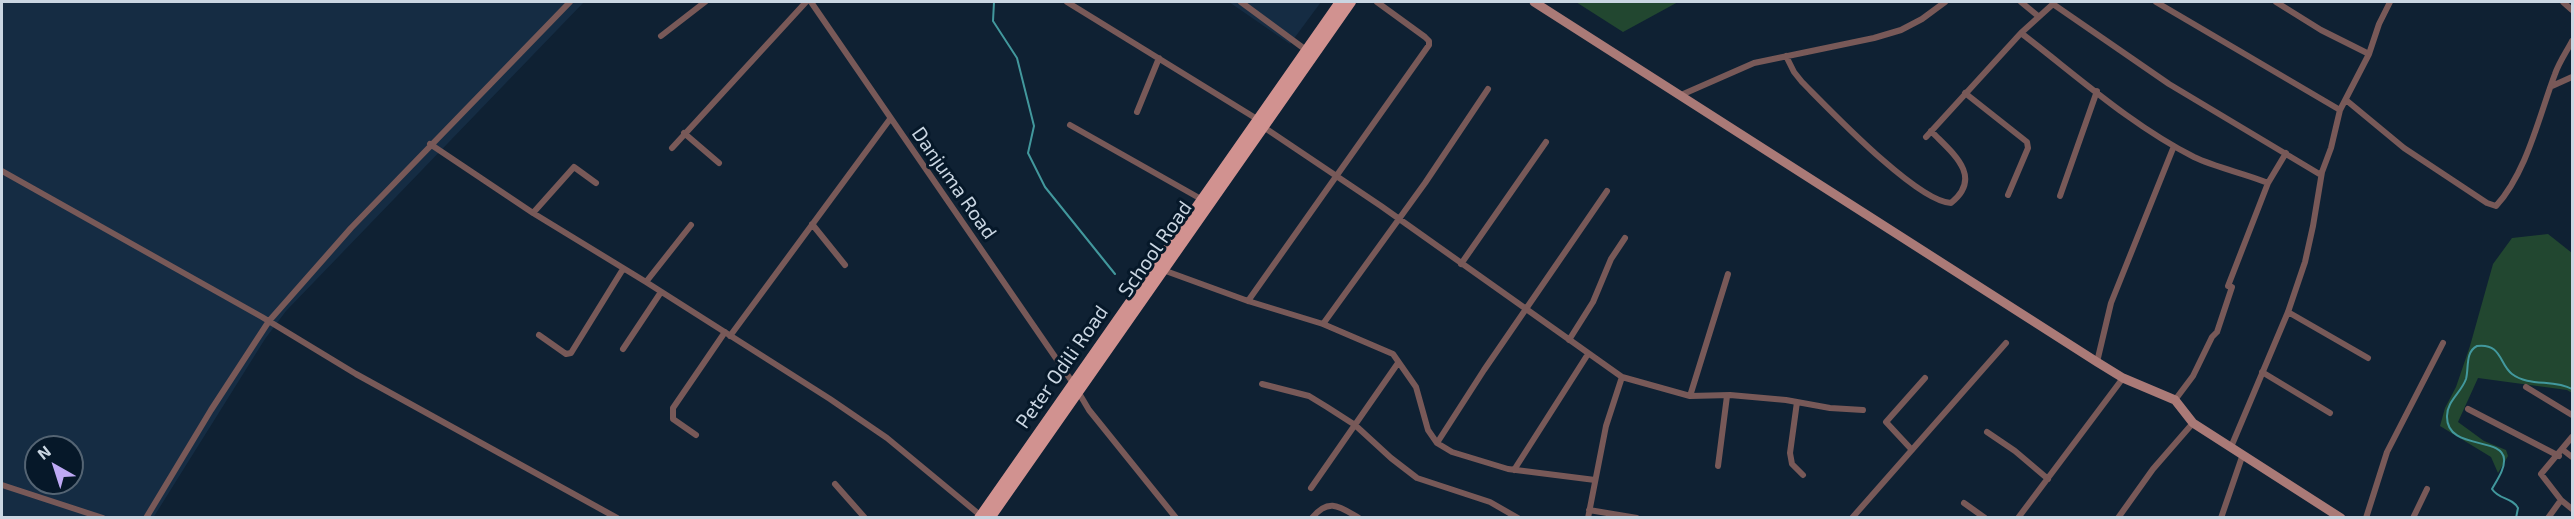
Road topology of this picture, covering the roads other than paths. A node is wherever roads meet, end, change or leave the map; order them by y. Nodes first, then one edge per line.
1 (570, 2) edge
2 (705, 2) edge
3 (812, 2) edge
4 (1067, 2) edge
5 (1241, 2) edge
6 (1340, 2) edge
7 (1351, 2) edge
8 (1377, 2) edge
9 (1534, 2) edge
10 (1945, 2) edge
11 (2021, 2) edge
12 (2156, 2) edge
13 (2276, 2) edge
14 (2390, 2) edge
15 (2563, 2) edge
16 (2572, 10) edge
17 (2038, 16) junction
18 (2021, 33) junction
19 (661, 36) dead end
20 (2572, 41) edge
21 (1306, 50) junction
22 (2370, 54) junction
23 (1786, 56) junction
24 (1159, 58) junction
25 (2572, 76) edge
26 (2552, 86) junction
27 (1488, 89) dead end
28 (2097, 91) junction
29 (1965, 93) junction
30 (1681, 95) junction
31 (2346, 100) junction
32 (2340, 110) junction
33 (1137, 112) dead end
34 (890, 119) junction
35 (1259, 123) junction
36 (1070, 125) dead end
37 (684, 133) junction
38 (1546, 142) dead end
39 (430, 144) junction
40 (2174, 146) junction
41 (672, 148) dead end
42 (2286, 153) junction
43 (719, 163) dead end
44 (2, 171) edge
45 (2321, 175) junction
46 (1335, 176) junction
47 (596, 183) dead end
48 (2268, 183) junction
49 (1607, 191) dead end
50 (2008, 195) dead end
51 (2060, 196) dead end
52 (1201, 199) junction
53 (533, 213) junction
54 (1398, 219) junction
55 (812, 224) junction
56 (691, 225) dead end
57 (1625, 238) dead end
58 (1461, 264) junction
59 (845, 265) dead end
60 (623, 269) junction
61 (1163, 270) junction
62 (1728, 274) dead end
63 (646, 282) junction
64 (662, 292) junction
65 (1248, 301) junction
66 (1526, 310) junction
67 (2288, 312) junction
68 (269, 321) junction
69 (1323, 324) junction
70 (728, 334) junction
71 (539, 335) dead end
72 (1569, 340) junction
73 (2006, 343) dead end
74 (2443, 343) dead end
75 (623, 350) dead end
76 (1588, 354) junction
77 (2368, 358) dead end
78 (2097, 362) junction
79 (1398, 363) junction
80 (2262, 372) junction
81 (1622, 377) junction
82 (1925, 378) dead end
83 (2123, 378) junction
84 (1262, 384) dead end
85 (1075, 387) junction
86 (2526, 387) dead end
87 (1690, 396) junction
88 (1727, 396) junction
89 (2175, 400) junction
90 (1797, 402) junction
91 (2468, 409) dead end
92 (1863, 410) dead end
93 (2330, 413) dead end
94 (2572, 415) edge
95 (2193, 423) junction
96 (1355, 425) junction
97 (1987, 432) dead end
98 (696, 435) dead end
99 (2572, 437) edge
100 (1437, 443) junction
101 (2231, 447) junction
102 (1912, 450) junction
103 (2563, 450) junction
104 (2242, 454) junction
105 (2559, 456) junction
106 (2572, 457) edge
107 (1718, 466) dead end
108 (1514, 470) junction
109 (1803, 475) dead end
110 (2048, 478) junction
111 (1595, 480) junction
112 (835, 484) dead end
113 (2, 485) edge
114 (1311, 488) dead end
115 (2427, 489) dead end
116 (2560, 500) junction
117 (1964, 503) dead end
118 (2572, 509) edge
119 (1589, 510) junction
120 (983, 517) edge
121 (104, 518) edge
122 (146, 518) edge
123 (616, 518) edge
124 (865, 518) edge
125 (1176, 518) edge
126 (1312, 518) edge
127 (1359, 518) edge
128 (1518, 518) edge
129 (1588, 518) edge
130 (1637, 518) edge
131 (1852, 518) edge
132 (1985, 518) edge
133 (2018, 518) edge
134 (2118, 518) edge
135 (2221, 518) edge
136 (2341, 518) edge
137 (2366, 518) edge
138 (2413, 518) edge
139 (2548, 518) edge

1 - 39 street
2 - 19 street
3 - 34 street, Danjuma Road
3 - 37 street
4 - 24 street
5 - 21 street
6 - 21 main road, Peter Odili Road
7 - 35 main road, School Road
8 - 46 street
9 - 30 street
10 - 23 street
11 - 17 street
12 - 32 street
13 - 22 street
14 - 22 street
15 - 16 street
17 - 18 street
17 - 42 street
18 - 28 street
18 - 29 street
20 - 26 street
21 - 35 main road, Peter Odili Road
22 - 31 street
23 - 29 street
23 - 30 street
24 - 33 street
24 - 35 street
25 - 26 street
26 - 31 street
27 - 54 street
28 - 40 street
28 - 51 street
29 - 50 street
30 - 78 street
31 - 32 street
32 - 45 street
34 - 55 street
34 - 85 street, Danjuma Road
35 - 46 street
35 - 52 main road, Peter Odili Road
35 - 61 main road, School Road
36 - 52 street
37 - 41 street
37 - 43 street
38 - 58 street
39 - 53 street
39 - 68 street
40 - 48 street
40 - 78 street
42 - 45 street
42 - 48 street
44 - 68 street
45 - 67 street
46 - 54 street
46 - 65 street
47 - 53 street
48 - 89 street
49 - 66 street
52 - 85 main road, Peter Odili Road
53 - 60 street
54 - 58 street
54 - 69 street
55 - 59 street
55 - 70 street
56 - 63 street
57 - 72 street
58 - 66 street
60 - 63 street
60 - 71 street
61 - 65 street
61 - 85 main road, School Road
62 - 87 street
63 - 64 street
64 - 70 street
64 - 75 street
65 - 69 street
66 - 72 street
66 - 100 street
67 - 77 street
67 - 80 street
68 - 122 street
68 - 123 street
69 - 79 street
70 - 98 street
70 - 120 street
72 - 76 street
73 - 102 street
74 - 137 street
76 - 81 street
76 - 108 street
78 - 83 street
79 - 96 street
79 - 100 street
80 - 93 street
80 - 101 street
81 - 87 street
81 - 111 street
82 - 102 street
83 - 89 street
83 - 110 street
84 - 96 street
85 - 120 main road, School Road
85 - 125 street, Danjuma Road
86 - 94 street
87 - 88 street
88 - 90 street
88 - 107 street
89 - 95 street
90 - 92 street
90 - 109 street
91 - 105 street
95 - 101 street
95 - 134 street
96 - 114 street
96 - 128 street
97 - 110 street
99 - 103 street
100 - 108 street
101 - 104 street
102 - 131 street
103 - 105 street
103 - 106 street
104 - 135 street
104 - 136 street
105 - 116 street
108 - 111 street
110 - 133 street
111 - 119 street
112 - 124 street
113 - 121 street
115 - 138 street
116 - 118 street
116 - 139 street
117 - 132 street
119 - 129 street
119 - 130 street
126 - 127 street

